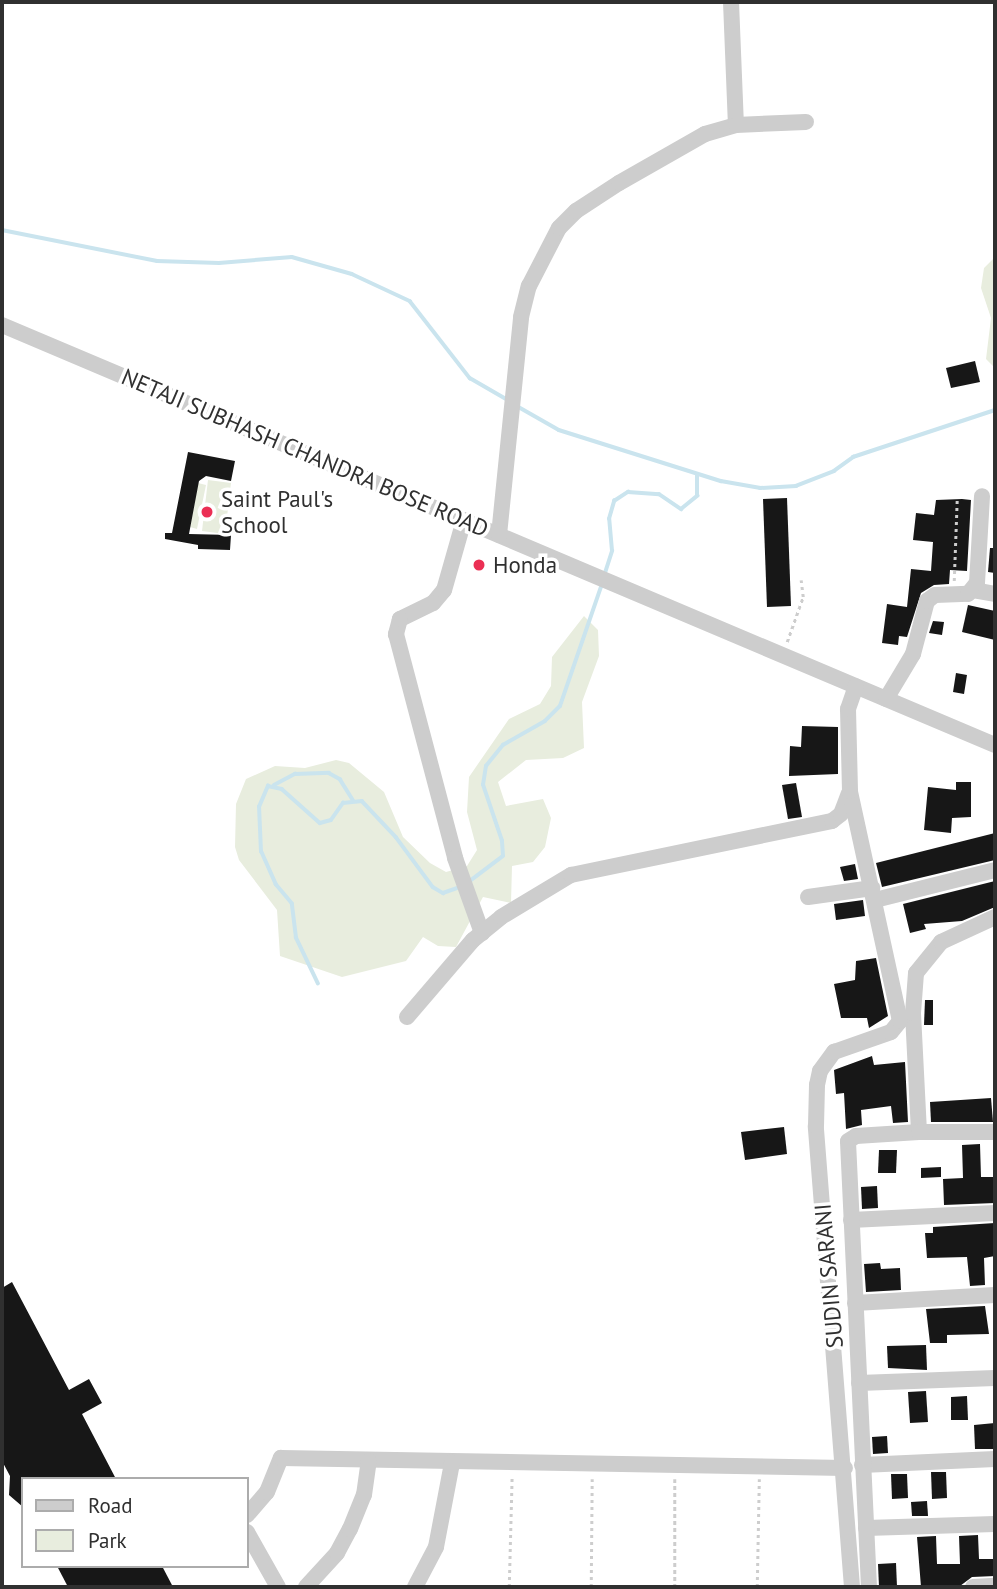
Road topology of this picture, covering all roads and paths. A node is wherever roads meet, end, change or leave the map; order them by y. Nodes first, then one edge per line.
1 (731, 2) edge
2 (806, 122) dead end
3 (736, 125) junction
4 (2, 325) edge
5 (982, 496) dead end
6 (957, 500) dead end
7 (464, 520) junction
8 (499, 535) junction
9 (802, 580) dead end
10 (973, 590) junction
11 (995, 594) edge
12 (953, 595) junction
13 (783, 655) junction
14 (856, 686) junction
15 (886, 699) junction
16 (995, 745) edge
17 (850, 791) junction
18 (856, 816) junction
19 (832, 821) junction
20 (995, 870) edge
21 (873, 894) junction
22 (808, 897) dead end
23 (995, 917) edge
24 (482, 933) junction
25 (407, 1017) dead end
26 (919, 1132) junction
27 (995, 1132) edge
28 (995, 1213) edge
29 (850, 1220) junction
30 (995, 1295) edge
31 (855, 1303) junction
32 (995, 1378) edge
33 (859, 1383) junction
34 (995, 1459) edge
35 (369, 1461) junction
36 (452, 1463) junction
37 (862, 1464) junction
38 (512, 1465) junction
39 (592, 1465) junction
40 (675, 1466) junction
41 (760, 1466) junction
42 (845, 1466) junction
43 (248, 1514) edge
44 (995, 1524) edge
45 (866, 1528) junction
46 (248, 1534) edge
47 (995, 1586) edge
48 (278, 1587) edge
49 (306, 1587) edge
50 (415, 1587) edge
51 (509, 1587) edge
52 (591, 1587) edge
53 (675, 1587) edge
54 (757, 1587) edge
55 (852, 1587) edge
56 (869, 1587) edge
57 (973, 1587) edge

1 - 3 street
2 - 3 street
3 - 8 street
4 - 7 street, NETAJI SUBHASH CHANDRA BOSE ROAD
5 - 10 street
6 - 12 path
7 - 8 street, NETAJI SUBHASH CHANDRA BOSE ROAD
7 - 24 street
8 - 13 street, NETAJI SUBHASH CHANDRA BOSE ROAD
9 - 13 path
10 - 11 street
10 - 12 street
12 - 15 street
13 - 14 street, NETAJI SUBHASH CHANDRA BOSE ROAD
14 - 15 street, NETAJI SUBHASH CHANDRA BOSE ROAD
14 - 17 street
15 - 16 street, NETAJI SUBHASH CHANDRA BOSE ROAD
17 - 18 street
17 - 19 street
18 - 19 street
18 - 21 street
19 - 24 street
20 - 21 street
21 - 22 street
21 - 42 street, SUDIN SARANI
23 - 26 street
24 - 25 street
26 - 27 street
26 - 29 street
28 - 29 street
29 - 31 street
30 - 31 street
31 - 33 street
32 - 33 street
33 - 37 street
34 - 37 street
35 - 36 street
35 - 43 street
35 - 49 street
36 - 38 street
36 - 50 street
37 - 42 street
37 - 45 street
38 - 39 street
38 - 51 path
39 - 40 street
39 - 52 path
40 - 41 street
40 - 53 path
41 - 42 street
41 - 54 path
42 - 55 street, SUDIN SARANI
44 - 45 street
45 - 56 street
46 - 48 street
47 - 57 street

